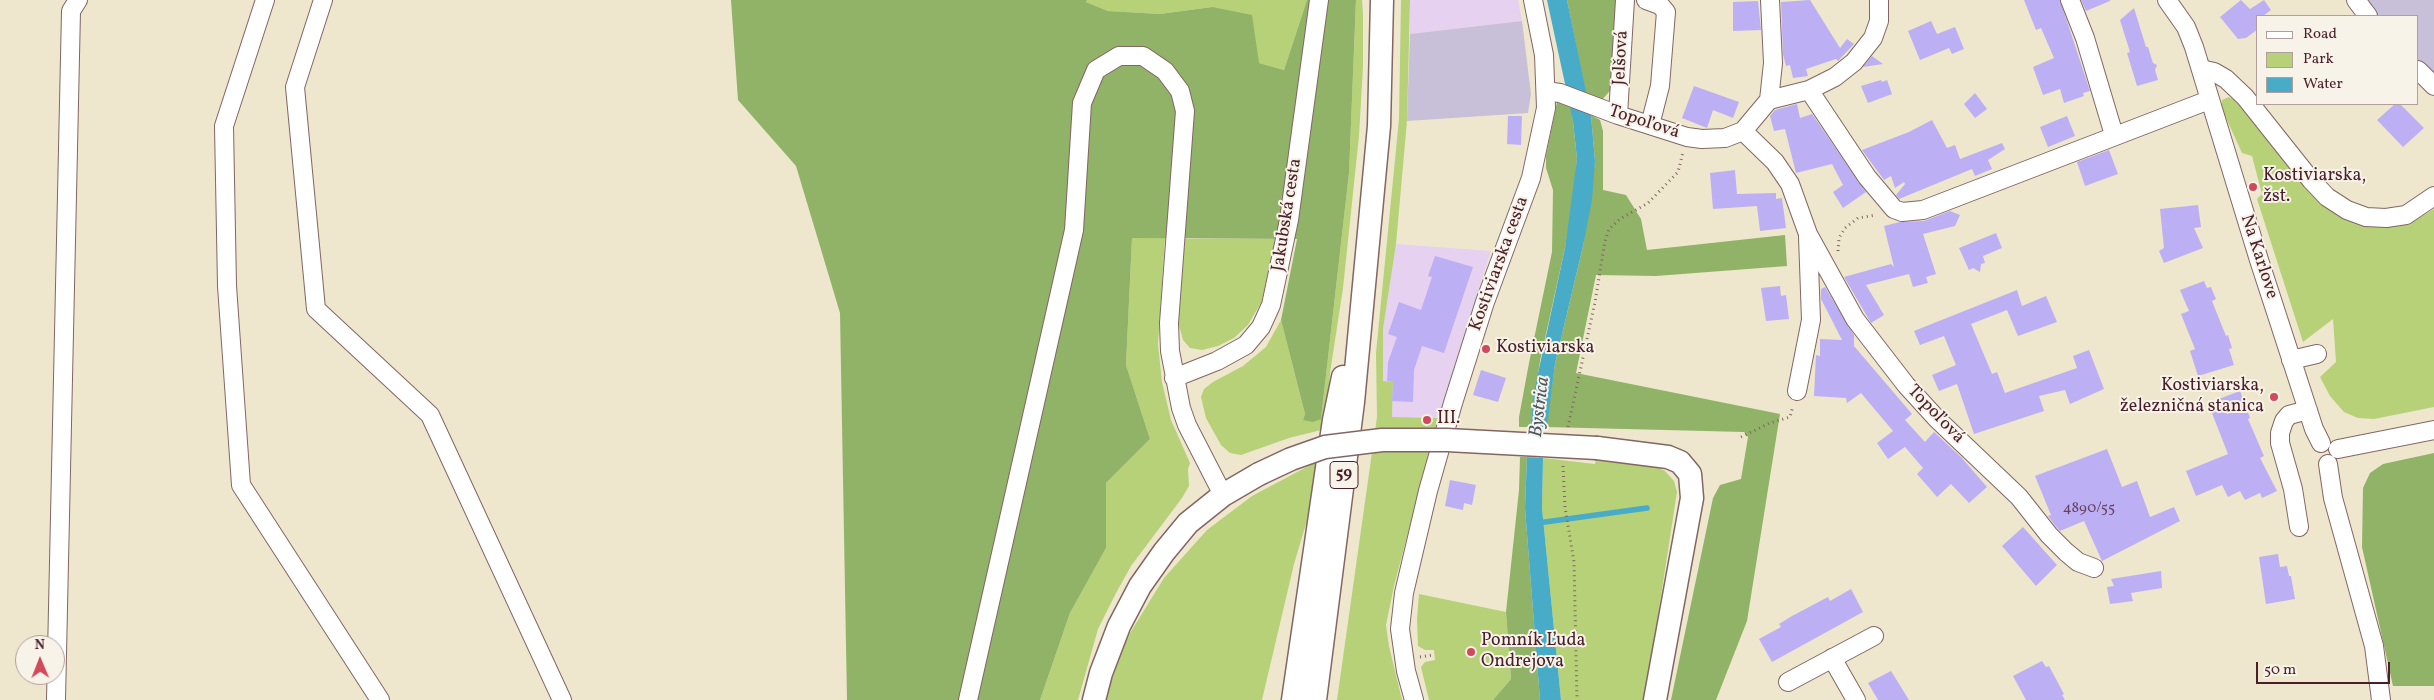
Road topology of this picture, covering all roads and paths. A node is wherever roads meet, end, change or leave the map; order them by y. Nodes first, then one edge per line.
1 (78, 0) edge
2 (265, 0) edge
3 (323, 0) edge
4 (1319, 0) edge
5 (1382, 0) edge
6 (1534, 0) edge
7 (1625, 0) edge
8 (1646, 0) edge
9 (1770, 0) edge
10 (1879, 0) edge
11 (2070, 0) edge
12 (2167, 0) edge
13 (2356, 0) edge
14 (2367, 15) edge
15 (2201, 69) junction
16 (2419, 71) edge
17 (2434, 86) edge
18 (1809, 90) junction
19 (1553, 92) junction
20 (1769, 100) junction
21 (2209, 100) junction
22 (1618, 115) junction
23 (1650, 125) junction
24 (1743, 131) junction
25 (1687, 137) junction
26 (2107, 137) junction
27 (2434, 196) edge
28 (1894, 209) junction
29 (1808, 234) junction
30 (1839, 259) dead end
31 (1365, 271) junction
32 (2317, 354) dead end
33 (2291, 360) junction
34 (1174, 378) junction
35 (1797, 391) dead end
36 (2308, 410) junction
37 (1790, 416) dead end
38 (2434, 430) edge
39 (1566, 433) dead end
40 (1741, 437) dead end
41 (2330, 446) junction
42 (1563, 460) dead end
43 (1223, 495) junction
44 (2299, 527) dead end
45 (2094, 568) dead end
46 (1874, 636) dead end
47 (1832, 658) junction
48 (1318, 678) junction
49 (1788, 682) dead end
50 (56, 700) edge
51 (380, 700) edge
52 (562, 700) edge
53 (968, 700) edge
54 (1094, 700) edge
55 (1293, 700) edge
56 (1315, 700) edge
57 (1321, 700) edge
58 (1414, 700) edge
59 (1578, 700) edge
60 (1655, 700) edge
61 (1856, 700) edge
62 (2381, 700) edge

1 - 50 street
2 - 51 street
3 - 52 street
4 - 34 street, Jakubská cesta
5 - 31 main road, 59
6 - 19 street, Kostiviarska cesta
7 - 22 street, Jelšová
8 - 23 street
9 - 20 street
10 - 18 street
11 - 26 street
12 - 15 street
13 - 14 street
15 - 21 street
15 - 27 street
16 - 17 street
18 - 20 street
18 - 28 street
19 - 22 street, Topoľová
19 - 58 street, Kostiviarska cesta
20 - 24 street
21 - 26 street
21 - 33 street, Na Karlove
22 - 23 street, Topoľová
23 - 25 street, Topoľová
24 - 25 street, Topoľová
24 - 29 street, Topoľová
25 - 39 path
26 - 28 street
28 - 30 path
29 - 35 street, Topoľová
29 - 45 street, Topoľová
31 - 48 main road, 59
31 - 55 main road, 59
32 - 33 street
33 - 36 street, Na Karlove
34 - 43 street
34 - 53 street
36 - 41 street, Na Karlove
36 - 44 street
37 - 40 path
38 - 41 street
41 - 62 street, Na Karlove
42 - 59 path
43 - 54 main road
43 - 60 main road, bridge
46 - 47 street
47 - 49 street
47 - 61 street
48 - 56 main road, 59
48 - 57 main road

